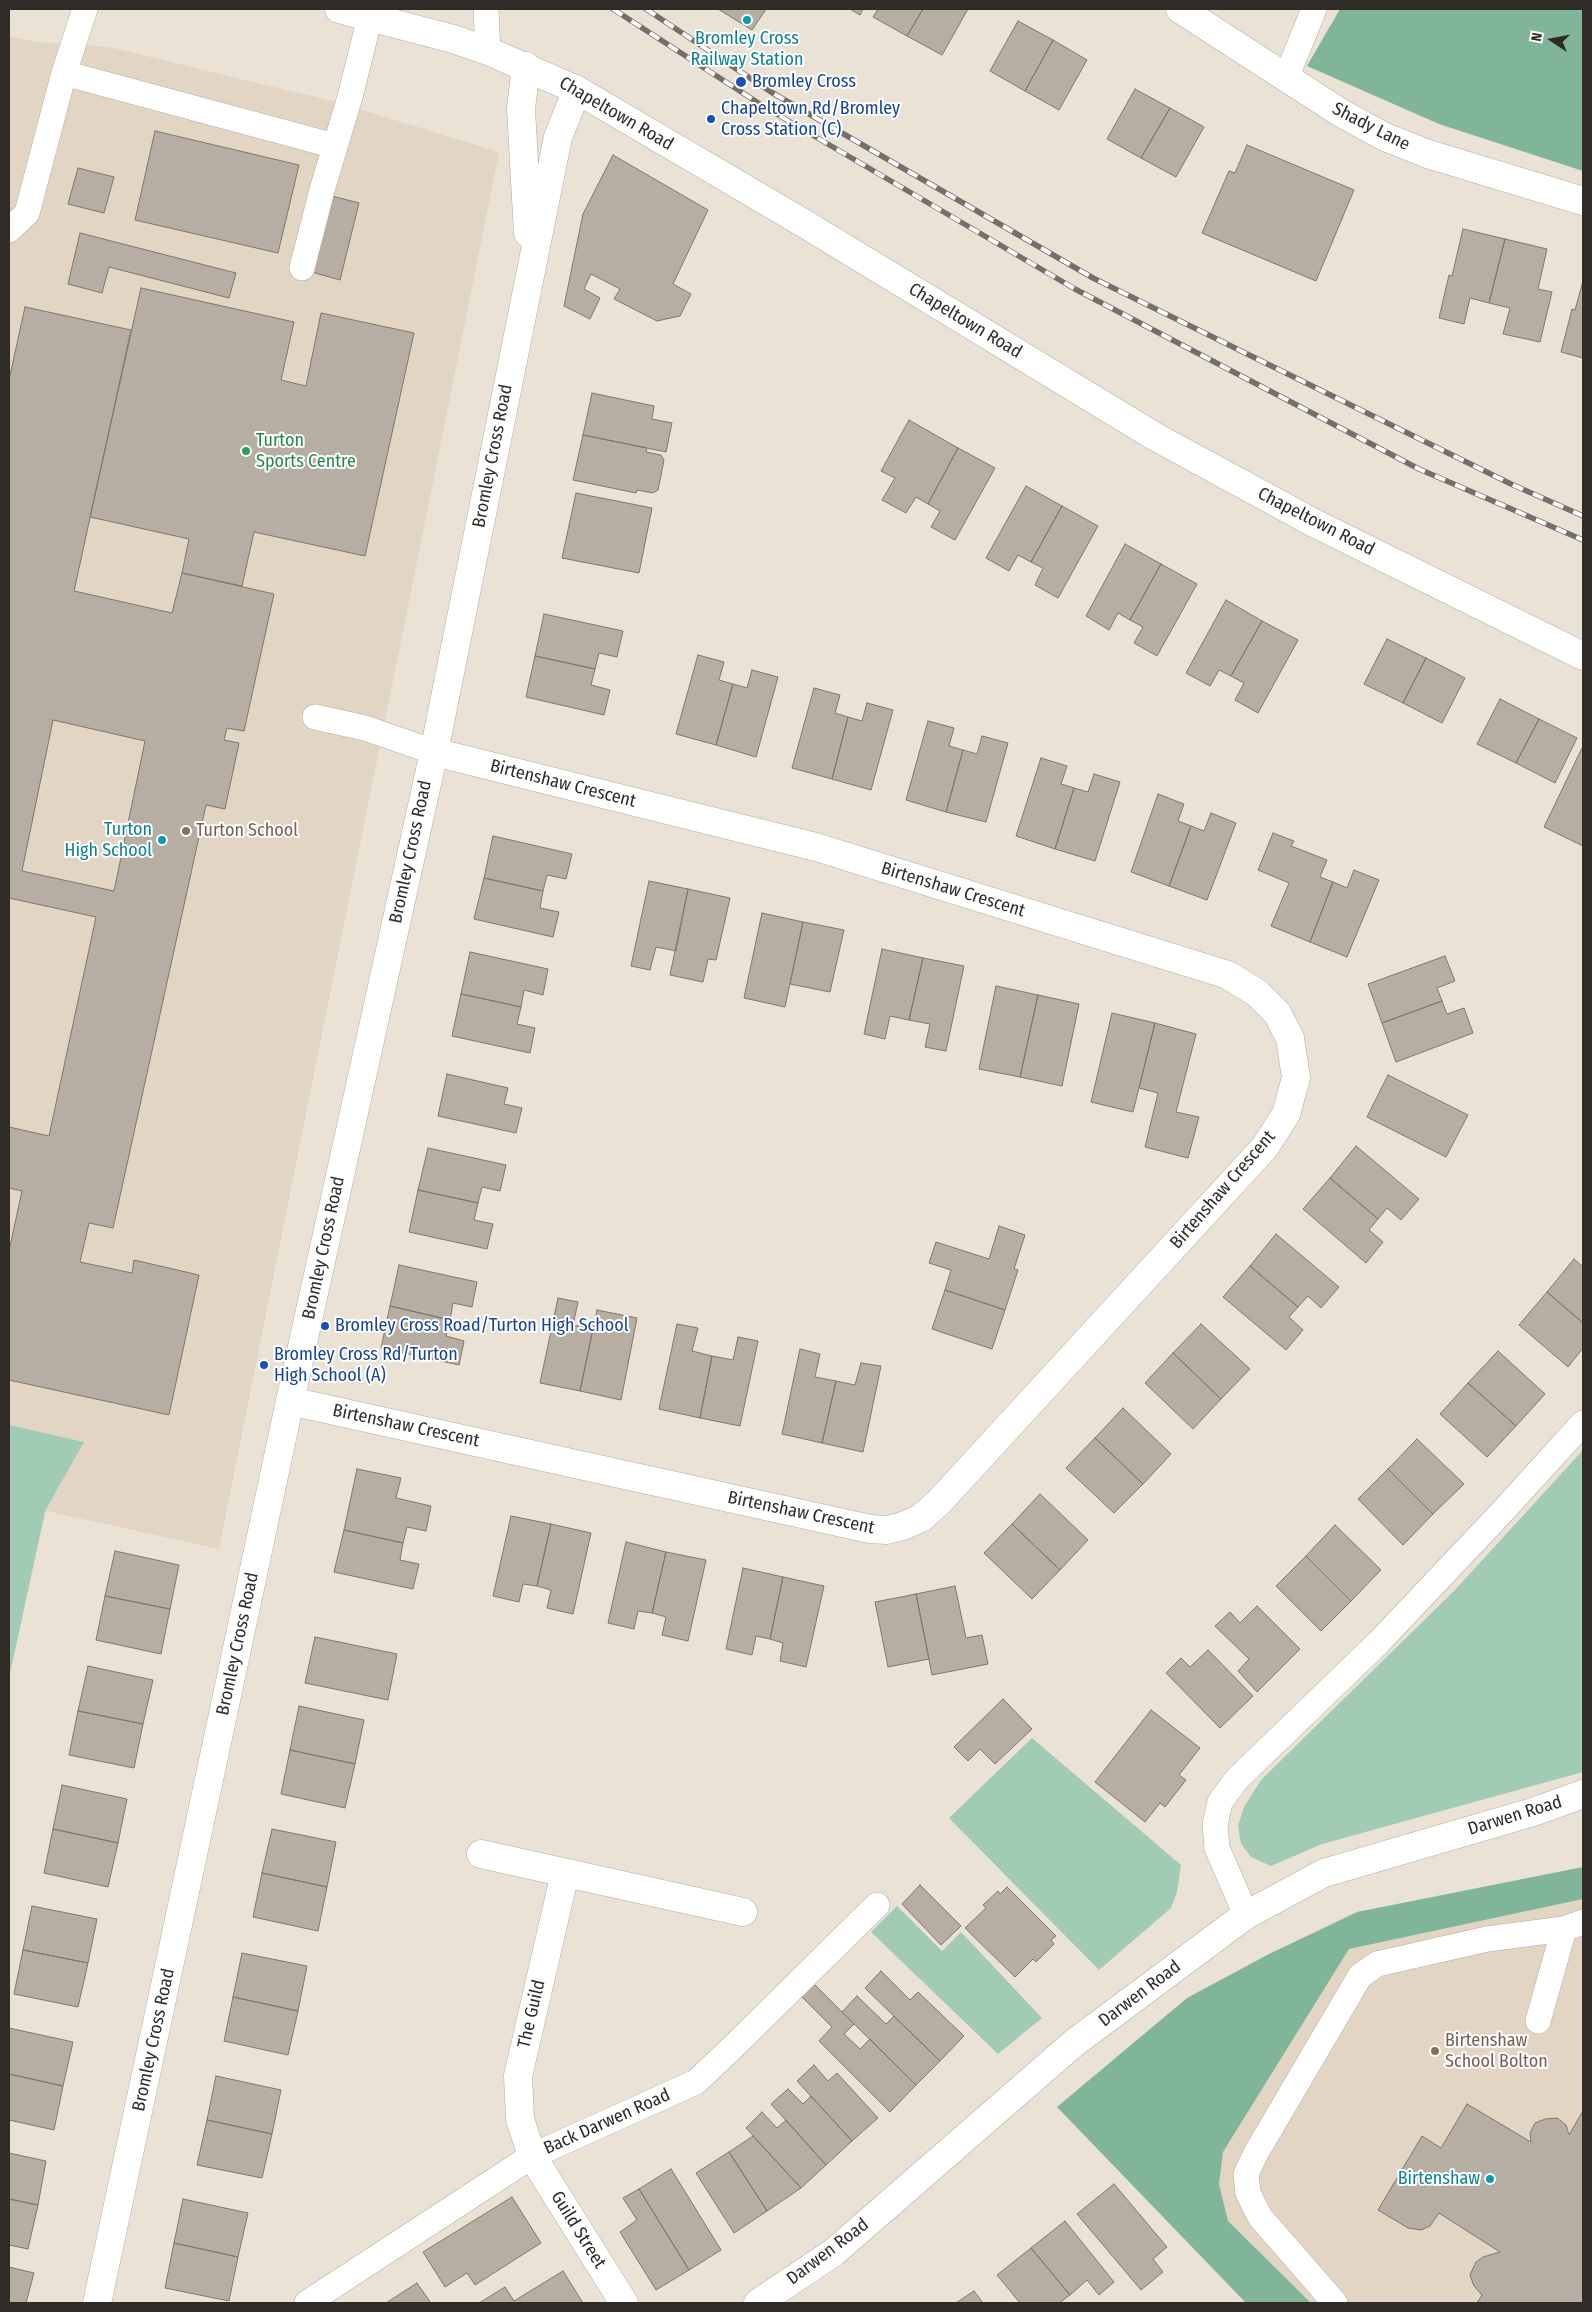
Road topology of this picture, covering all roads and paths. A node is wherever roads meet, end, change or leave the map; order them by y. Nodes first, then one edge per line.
1 (85, 9) edge
2 (339, 9) edge
3 (486, 9) edge
4 (1180, 9) edge
5 (1314, 9) edge
6 (370, 17) junction
7 (488, 51) junction
8 (526, 66) junction
9 (64, 73) junction
10 (1286, 78) junction
11 (577, 90) junction
12 (335, 146) junction
13 (1583, 201) edge
14 (15, 219) edge
15 (302, 268) dead end
16 (529, 280) junction
17 (1583, 656) edge
18 (315, 717) dead end
19 (434, 752) junction
20 (290, 1401) junction
21 (1583, 1423) edge
22 (1583, 1794) edge
23 (482, 1854) dead end
24 (564, 1872) junction
25 (877, 1905) dead end
26 (743, 1912) dead end
27 (1246, 1915) junction
28 (1574, 1925) edge
29 (1538, 2021) dead end
30 (532, 2156) junction
31 (97, 2303) edge
32 (307, 2303) edge
33 (624, 2303) edge
34 (758, 2303) edge
35 (1336, 2303) edge

1 - 9 lane
2 - 6 street, Chapeltown Road
3 - 7 lane
4 - 10 street, Shady Lane
5 - 10 lane
6 - 7 street, Chapeltown Road
6 - 12 lane
7 - 8 street, Chapeltown Road
8 - 11 street, Chapeltown Road
8 - 16 street, Bromley Cross Road
9 - 12 lane
9 - 14 lane
10 - 13 street, Shady Lane
11 - 16 street, Bromley Cross Road
11 - 17 street, Chapeltown Road
12 - 15 lane
16 - 19 street, Bromley Cross Road
18 - 19 lane
19 - 20 street, Bromley Cross Road
19 - 20 street, Birtenshaw Crescent
20 - 31 street, Bromley Cross Road
21 - 27 lane
22 - 27 street, Darwen Road
23 - 24 street
24 - 26 street
24 - 30 street, The Guild
25 - 30 lane, Back Darwen Road
27 - 34 street, Darwen Road
28 - 29 lane
28 - 35 lane
30 - 32 lane, Back Darwen Road
30 - 33 street, Guild Street

